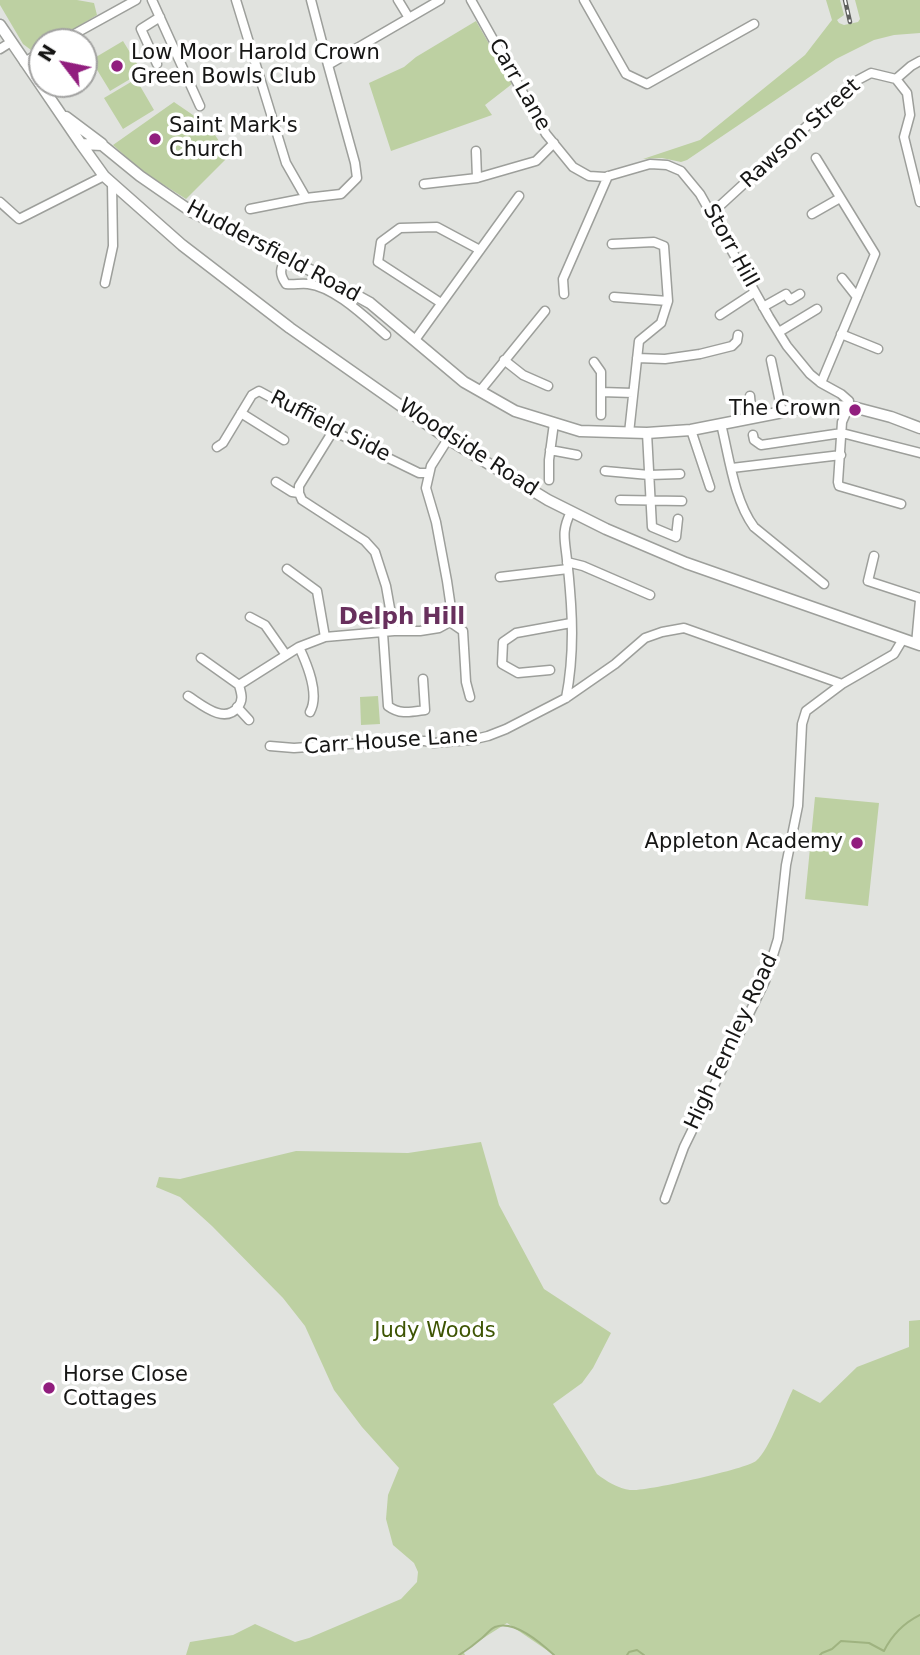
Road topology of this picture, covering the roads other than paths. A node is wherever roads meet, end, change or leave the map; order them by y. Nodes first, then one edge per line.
1 (136, 0) edge
2 (152, 0) edge
3 (236, 0) edge
4 (311, 0) edge
5 (398, 0) edge
6 (440, 0) edge
7 (482, 0) edge
8 (584, 0) edge
9 (472, 2) edge
10 (160, 17) junction
11 (409, 18) junction
12 (754, 24) dead end
13 (0, 25) edge
14 (85, 28) edge
15 (11, 42) junction
16 (0, 49) edge
17 (28, 60) edge
18 (920, 61) edge
19 (24, 62) junction
20 (158, 64) dead end
21 (328, 65) junction
22 (896, 79) junction
23 (200, 106) dead end
24 (58, 111) junction
25 (554, 143) junction
26 (80, 144) junction
27 (102, 145) junction
28 (476, 152) dead end
29 (816, 158) dead end
30 (608, 176) junction
31 (477, 178) junction
32 (108, 180) junction
33 (424, 184) dead end
34 (519, 196) dead end
35 (306, 198) junction
36 (841, 198) junction
37 (0, 202) edge
38 (920, 202) edge
39 (250, 209) dead end
40 (712, 213) junction
41 (812, 214) dead end
42 (612, 244) dead end
43 (480, 250) junction
44 (286, 258) junction
45 (842, 278) dead end
46 (105, 283) dead end
47 (755, 292) junction
48 (564, 294) dead end
49 (800, 294) dead end
50 (614, 297) dead end
51 (857, 297) junction
52 (668, 301) junction
53 (441, 303) junction
54 (764, 307) junction
55 (817, 309) dead end
56 (545, 311) dead end
57 (720, 315) dead end
58 (779, 332) junction
59 (841, 334) junction
60 (386, 335) dead end
61 (738, 335) dead end
62 (415, 340) junction
63 (878, 349) dead end
64 (637, 358) junction
65 (505, 360) junction
66 (771, 360) dead end
67 (594, 362) dead end
68 (821, 383) junction
69 (548, 386) dead end
70 (480, 391) junction
71 (601, 392) junction
72 (633, 393) junction
73 (750, 396) dead end
74 (849, 406) junction
75 (782, 412) junction
76 (241, 413) junction
77 (601, 415) dead end
78 (752, 418) junction
79 (554, 424) junction
80 (721, 424) junction
81 (920, 428) edge
82 (691, 430) junction
83 (333, 431) junction
84 (629, 433) junction
85 (647, 433) junction
86 (842, 433) junction
87 (753, 435) dead end
88 (448, 439) junction
89 (284, 440) dead end
90 (217, 447) dead end
91 (550, 450) junction
92 (920, 453) edge
93 (577, 454) dead end
94 (841, 455) junction
95 (732, 468) junction
96 (605, 471) dead end
97 (428, 473) junction
98 (680, 474) dead end
99 (649, 475) junction
100 (549, 480) dead end
101 (276, 482) dead end
102 (710, 488) dead end
103 (299, 492) junction
104 (620, 500) dead end
105 (651, 500) junction
106 (682, 501) dead end
107 (901, 504) dead end
108 (570, 512) junction
109 (678, 519) dead end
110 (874, 556) dead end
111 (568, 565) junction
112 (287, 569) dead end
113 (500, 577) dead end
114 (824, 584) dead end
115 (650, 596) dead end
116 (920, 599) edge
117 (250, 617) dead end
118 (450, 622) junction
119 (571, 623) junction
120 (394, 631) junction
121 (383, 633) junction
122 (325, 638) junction
123 (902, 639) junction
124 (918, 644) edge
125 (299, 647) junction
126 (286, 655) junction
127 (201, 658) dead end
128 (550, 670) dead end
129 (423, 680) dead end
130 (842, 684) junction
131 (239, 685) junction
132 (188, 696) dead end
133 (470, 697) dead end
134 (566, 698) junction
135 (237, 707) junction
136 (310, 712) dead end
137 (249, 720) dead end
138 (270, 746) dead end
139 (665, 1199) dead end

1 - 14 street
2 - 10 street
3 - 35 street
4 - 21 street
5 - 11 street
6 - 11 street
7 - 9 street
8 - 12 street
9 - 25 street, Carr Lane
10 - 20 street
10 - 23 street
11 - 21 street
13 - 15 main road
15 - 16 street
15 - 19 main road
17 - 19 street
18 - 22 street
19 - 24 main road
21 - 35 street
22 - 38 street
22 - 40 street, Rawson Street
24 - 26 main road
24 - 27 main road, Huddersfield Road
25 - 30 street, Carr Lane
25 - 31 street
26 - 27 main road
26 - 32 main road, Woodside Road
27 - 44 main road, Huddersfield Road
28 - 31 street
29 - 36 street
30 - 40 street, Storr Hill
30 - 48 street
31 - 33 street
32 - 37 street
32 - 46 street
32 - 88 main road, Woodside Road
34 - 43 street
35 - 39 street
36 - 41 street
36 - 51 street
40 - 47 street, Storr Hill
42 - 52 street
43 - 53 street
43 - 53 street
44 - 60 street
44 - 62 main road, Huddersfield Road
45 - 51 street
47 - 54 street, Storr Hill
47 - 57 street
49 - 54 street
50 - 52 street
51 - 59 street
52 - 64 street
53 - 62 street
54 - 58 street, Storr Hill
55 - 58 street
56 - 65 street
58 - 68 street, Storr Hill
59 - 63 street
59 - 68 street
61 - 64 street
62 - 70 main road, Huddersfield Road
64 - 72 street
65 - 69 street
65 - 70 street
66 - 75 street
67 - 71 street
68 - 74 street, Storr Hill
70 - 79 main road, Huddersfield Road
71 - 72 street
71 - 77 street
72 - 84 street
73 - 78 street
74 - 75 main road, Huddersfield Road
74 - 81 main road, Huddersfield Road
74 - 86 street
75 - 78 main road, Huddersfield Road
76 - 83 street, Ruffield Side
76 - 89 street
76 - 90 street, Ruffield Side
78 - 80 main road, Huddersfield Road
79 - 84 main road, Huddersfield Road
79 - 91 street
80 - 82 main road, Huddersfield Road
80 - 95 street
82 - 85 main road, Huddersfield Road
82 - 102 street
83 - 97 street, Ruffield Side
83 - 103 street
84 - 85 main road, Huddersfield Road
85 - 99 street
86 - 87 street
86 - 92 street
86 - 94 street
88 - 97 street
88 - 108 main road, Woodside Road
91 - 93 street
91 - 100 street
94 - 95 street
94 - 107 street
95 - 114 street
96 - 99 street
97 - 118 street
98 - 99 street
99 - 105 street
101 - 103 street
103 - 120 street
104 - 105 street
105 - 106 street
105 - 109 street
108 - 111 street
108 - 123 main road, Woodside Road
110 - 116 street
111 - 113 street
111 - 115 street
111 - 119 street
112 - 122 street
116 - 124 street
117 - 126 street
118 - 120 street
118 - 133 street
119 - 128 street
119 - 134 street
120 - 121 street
121 - 122 street
121 - 129 street
122 - 125 street
123 - 124 main road, Woodside Road
123 - 130 street, High Fernley Road
125 - 126 street
125 - 136 street
126 - 131 street
127 - 131 street
130 - 134 street, Carr House Lane
130 - 139 street, High Fernley Road
131 - 135 street
132 - 135 street
134 - 138 street, Carr House Lane
135 - 137 street

